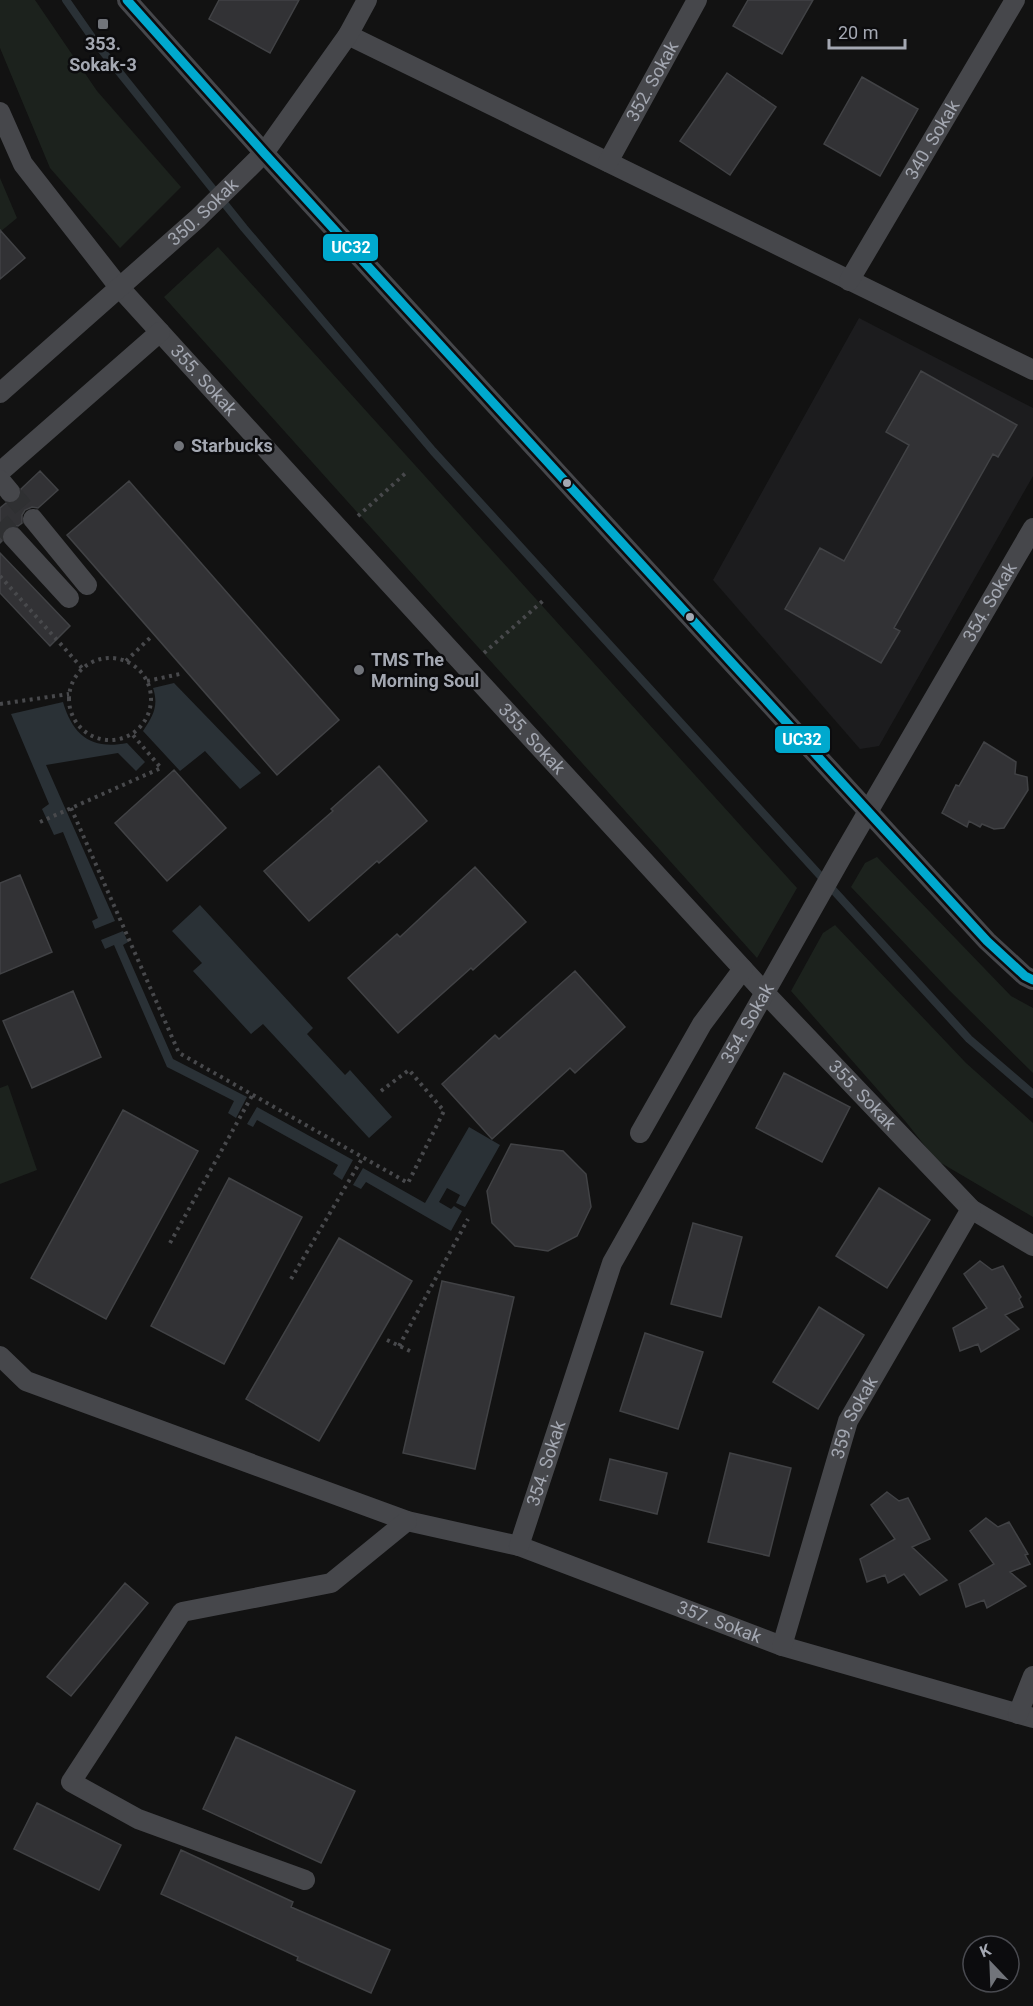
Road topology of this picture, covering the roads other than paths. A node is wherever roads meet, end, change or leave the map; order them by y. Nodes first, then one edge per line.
1 (127, 0) edge
2 (368, 0) edge
3 (697, 0) edge
4 (1015, 0) edge
5 (348, 34) junction
6 (0, 112) edge
7 (264, 153) junction
8 (608, 162) junction
9 (849, 281) junction
10 (119, 287) junction
11 (160, 332) junction
12 (1033, 370) edge
13 (0, 393) edge
14 (0, 472) edge
15 (33, 519) tunnel mouth
16 (1033, 528) edge
17 (14, 537) tunnel mouth
18 (87, 585) dead end
19 (69, 598) dead end
20 (868, 812) junction
21 (743, 969) junction
22 (1033, 980) edge
23 (765, 993) junction
24 (640, 1133) dead end
25 (971, 1209) junction
26 (1033, 1246) edge
27 (0, 1356) edge
28 (407, 1521) junction
29 (519, 1546) junction
30 (782, 1646) junction
31 (1033, 1676) edge
32 (1025, 1716) edge
33 (304, 1880) dead end

1 - 7 street
2 - 5 street, 350. Sokak
3 - 8 street, 352. Sokak
4 - 9 street, 340. Sokak
5 - 7 street, 350. Sokak
5 - 8 street
6 - 10 street, 355. Sokak
7 - 10 street, 350. Sokak
7 - 20 street
8 - 9 street
9 - 12 street
10 - 11 street, 355. Sokak
10 - 13 street, 350. Sokak
11 - 14 street
11 - 21 street, 355. Sokak
15 - 18 street
16 - 20 street, 354. Sokak
17 - 19 street
20 - 22 street
20 - 23 street, 354. Sokak
21 - 23 street, 355. Sokak
21 - 24 street
23 - 25 street, 355. Sokak
23 - 29 street, 354. Sokak
25 - 26 street, 355. Sokak
25 - 30 street, 359. Sokak
27 - 28 street, 357. Sokak
28 - 29 street, 357. Sokak
28 - 33 street
29 - 30 street, 357. Sokak
30 - 32 street, 357. Sokak
31 - 32 street

